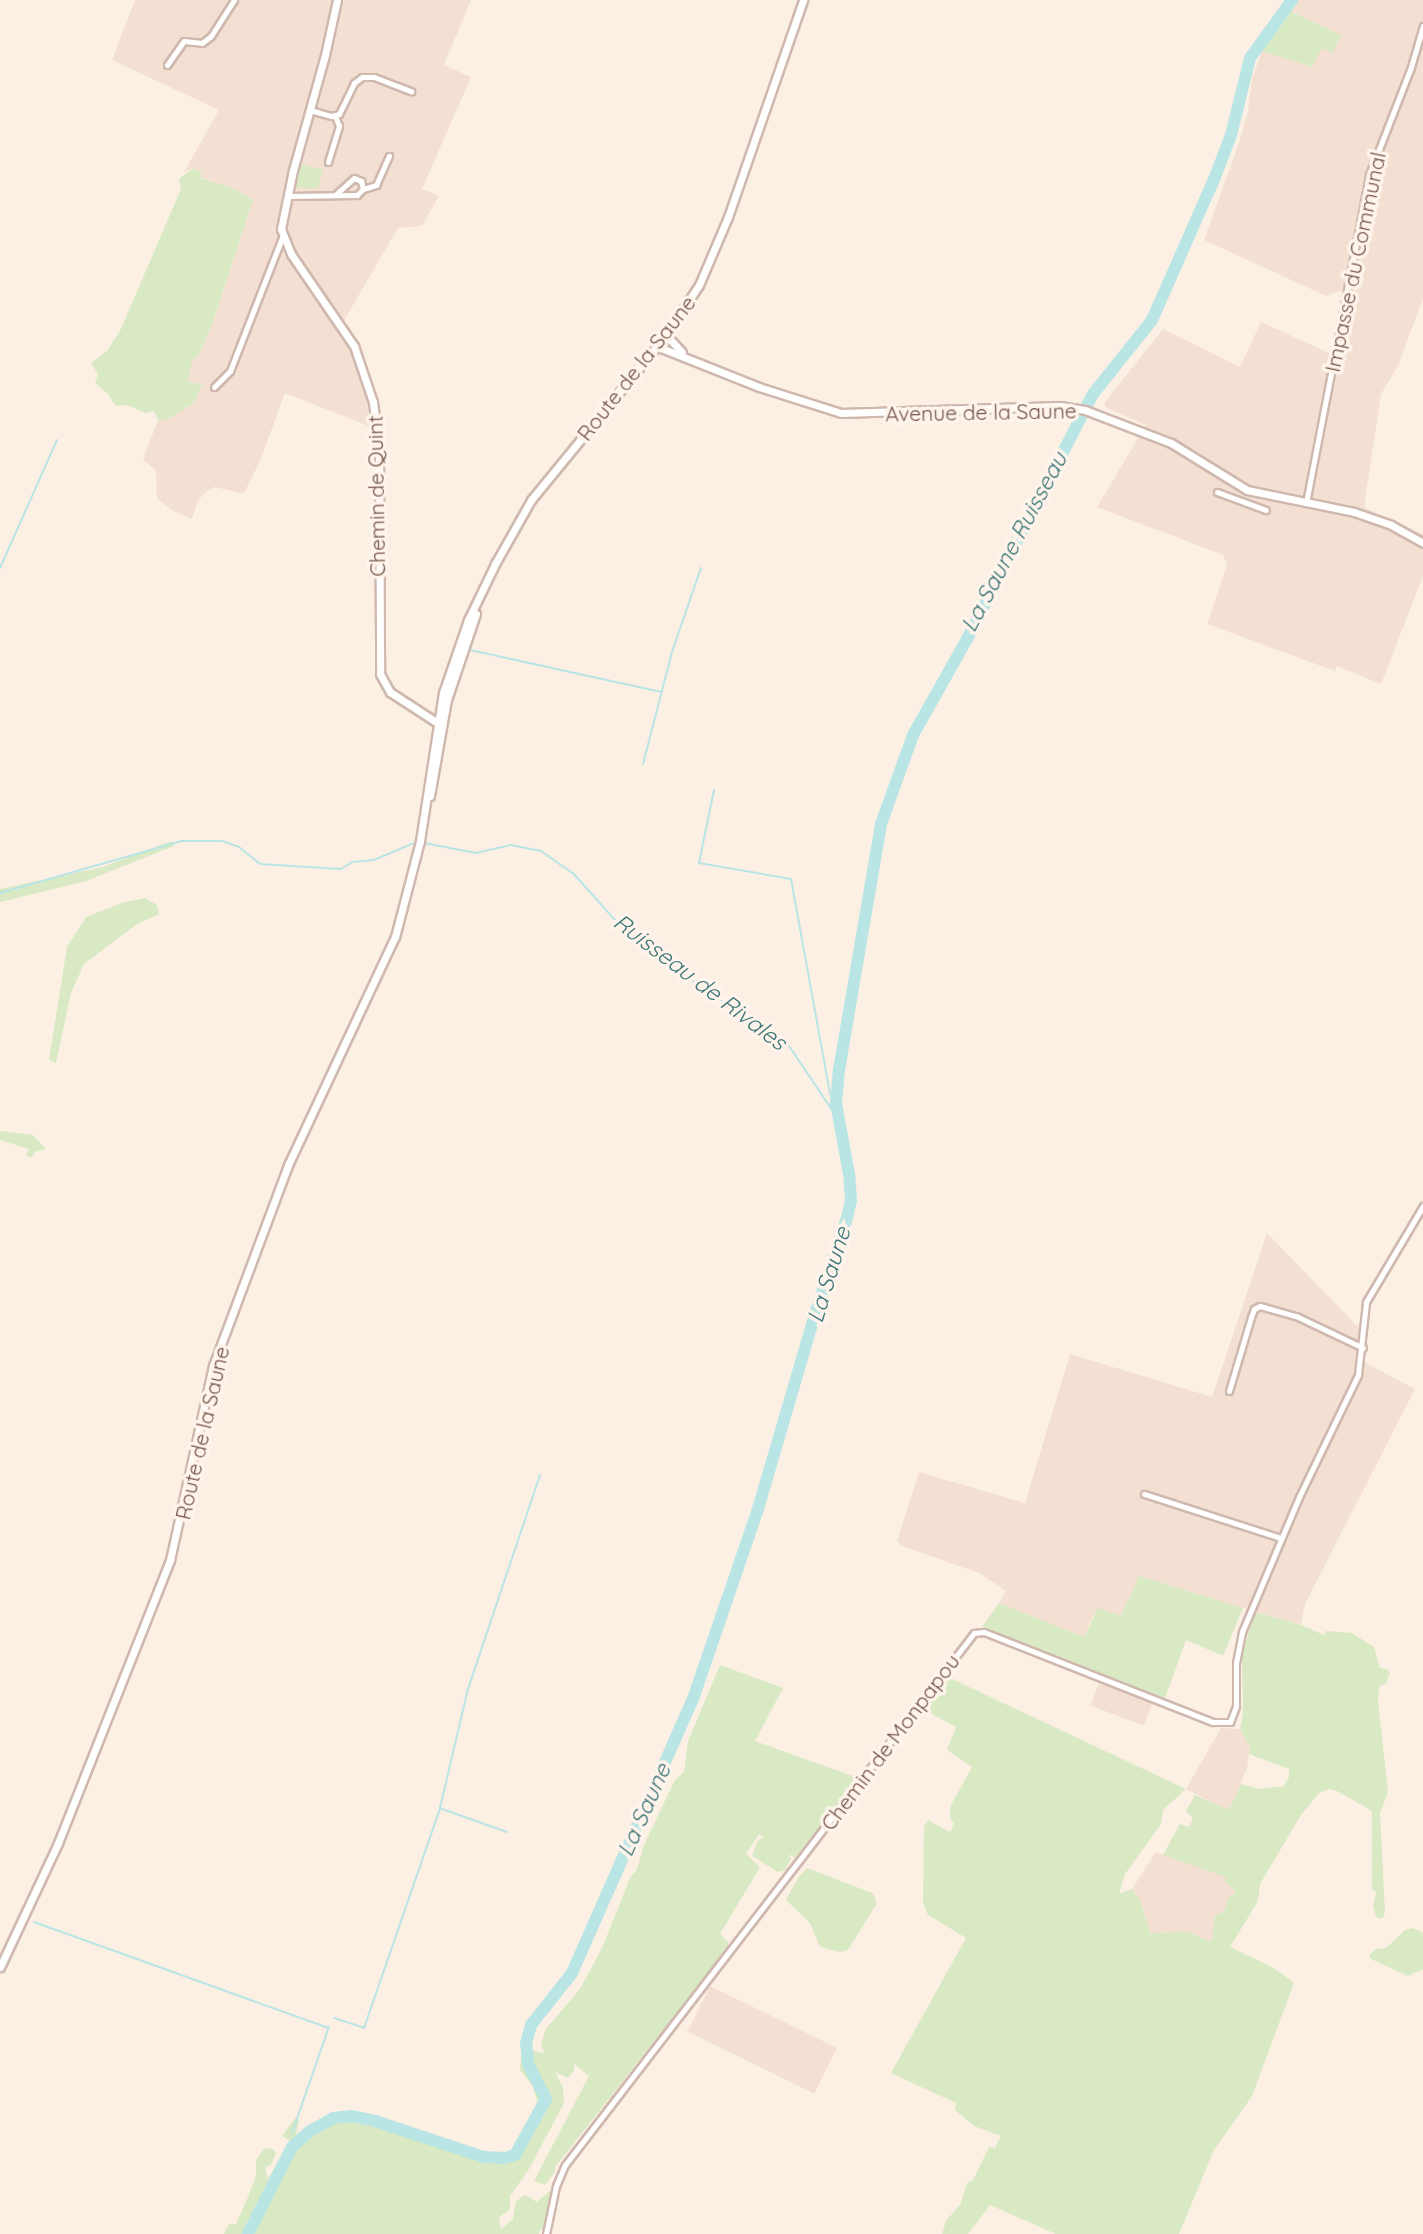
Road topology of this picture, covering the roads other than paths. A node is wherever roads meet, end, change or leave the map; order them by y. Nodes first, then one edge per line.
1 (234, 0) edge
2 (337, 0) edge
3 (803, 0) edge
4 (1423, 26) edge
5 (167, 65) dead end
6 (411, 91) dead end
7 (310, 110) junction
8 (335, 116) junction
9 (389, 156) dead end
10 (328, 162) dead end
11 (363, 189) junction
12 (287, 196) junction
13 (333, 197) junction
14 (282, 235) junction
15 (666, 335) junction
16 (656, 346) junction
17 (688, 357) junction
18 (214, 387) dead end
19 (1247, 490) junction
20 (1217, 492) dead end
21 (1243, 502) junction
22 (1306, 503) junction
23 (1266, 510) dead end
24 (1423, 542) edge
25 (496, 562) junction
26 (419, 710) junction
27 (438, 711) junction
28 (440, 721) junction
29 (1423, 1206) edge
30 (1363, 1348) junction
31 (1229, 1391) dead end
32 (1144, 1494) dead end
33 (1281, 1538) junction
34 (0, 1967) edge
35 (546, 2234) edge

1 - 5 street
2 - 7 street
3 - 15 street, Route de la Saune
4 - 22 street, Impasse du Communal
6 - 8 street
7 - 8 street
7 - 12 street
8 - 10 street
9 - 11 street
11 - 13 street
11 - 13 street
12 - 13 street
12 - 14 street
14 - 18 street
14 - 26 street, Chemin de Quint
15 - 16 street, Route de la Saune
15 - 17 street, Avenue de la Saune
16 - 17 street, Avenue de la Saune
16 - 25 street, Route de la Saune
17 - 19 street, Avenue de la Saune
19 - 21 street
19 - 22 street, Avenue de la Saune
20 - 21 street
21 - 23 street
22 - 24 street, Avenue de la Saune
25 - 27 street, Route de la Saune
25 - 28 street, Route de la Saune
26 - 27 street, Chemin de Quint
26 - 28 street, Chemin de Quint
27 - 28 street
28 - 34 street, Route de la Saune
29 - 30 street, Chemin de Monpapou
30 - 31 street
30 - 33 street, Chemin de Monpapou
32 - 33 street
33 - 35 street, Chemin de Monpapou

